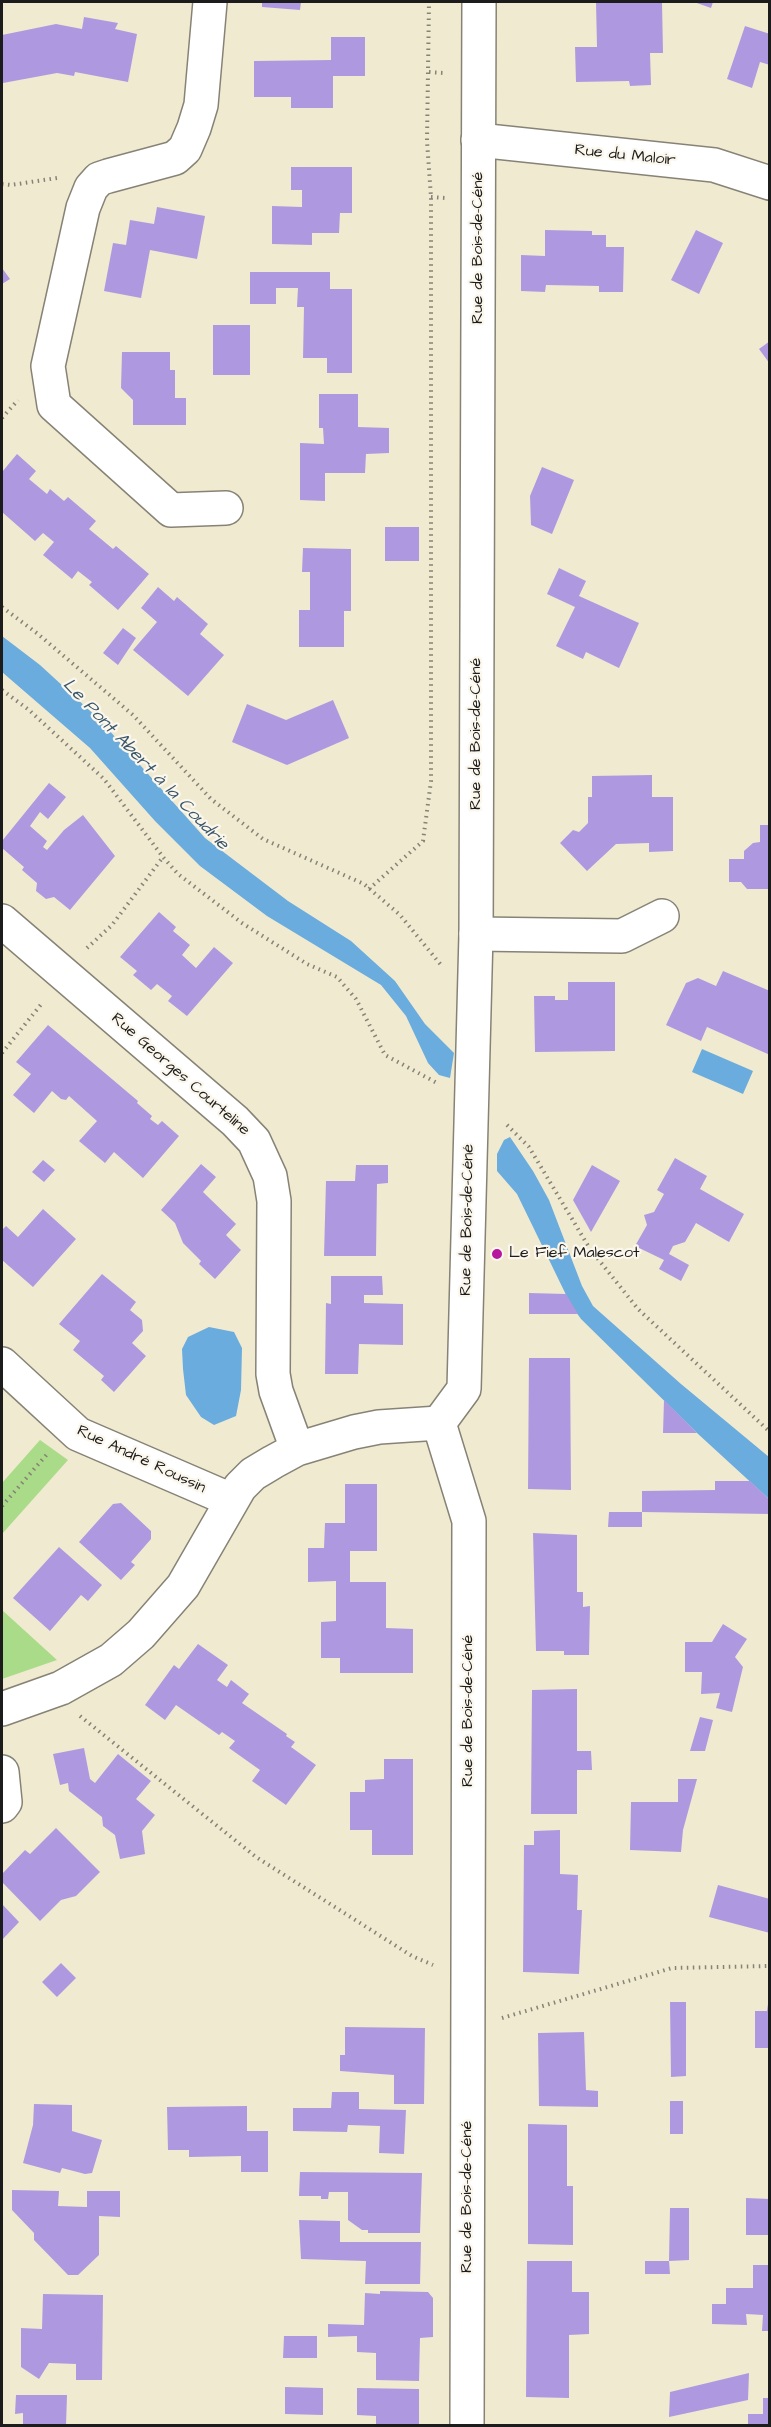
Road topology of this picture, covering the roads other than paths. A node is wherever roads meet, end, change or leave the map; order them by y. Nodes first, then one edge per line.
1 (210, 2) edge
2 (479, 2) edge
3 (478, 140) junction
4 (770, 183) edge
5 (226, 508) dead end
6 (662, 916) dead end
7 (2, 921) edge
8 (476, 934) junction
9 (2, 1364) edge
10 (439, 1423) junction
11 (297, 1449) junction
12 (231, 1500) junction
13 (2, 1708) edge
14 (2, 1772) edge
15 (2, 1806) edge
16 (467, 2426) edge

1 - 5 street
2 - 3 street, Rue de Bois-de-Céné
3 - 4 street, Rue du Maloir
3 - 8 street, Rue de Bois-de-Céné
6 - 8 street
7 - 11 street, Rue Georges Courteline
8 - 10 street, Rue de Bois-de-Céné
9 - 12 street, Rue André Roussin
10 - 11 street
10 - 16 street, Rue de Bois-de-Céné
11 - 12 street
12 - 13 street
14 - 15 street

